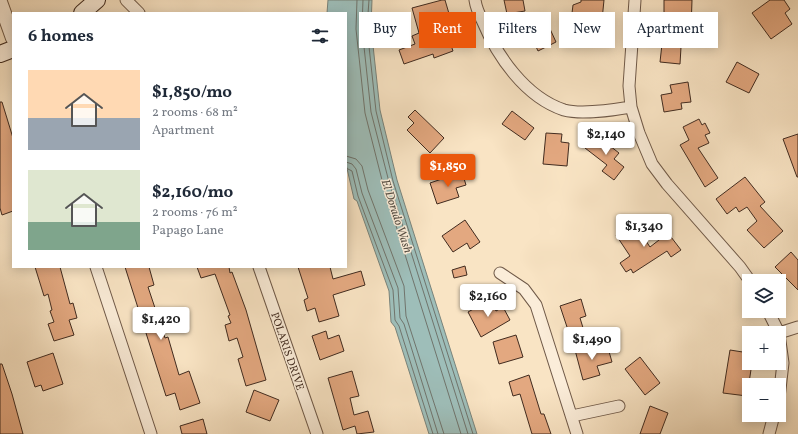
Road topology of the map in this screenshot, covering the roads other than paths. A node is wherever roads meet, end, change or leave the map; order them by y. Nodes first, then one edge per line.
1 (97, 0) edge
2 (126, 0) edge
3 (475, 0) edge
4 (635, 0) edge
5 (0, 2) edge
6 (83, 12) edge
7 (138, 12) edge
8 (12, 35) edge
9 (12, 49) edge
10 (0, 54) edge
11 (631, 107) junction
12 (96, 268) edge
13 (259, 268) edge
14 (500, 273) dead end
15 (745, 274) edge
16 (798, 327) edge
17 (786, 331) edge
18 (619, 406) dead end
19 (572, 416) junction
20 (772, 422) edge
21 (151, 434) edge
22 (317, 434) edge
23 (577, 434) edge
24 (769, 434) edge

1 - 6 main road
2 - 7 street
3 - 11 street
4 - 11 street
5 - 8 street
9 - 10 main road
11 - 15 street
12 - 21 street
13 - 22 street, POLARIS DRIVE
14 - 19 street
16 - 17 street
18 - 19 street
19 - 23 street
20 - 24 street

